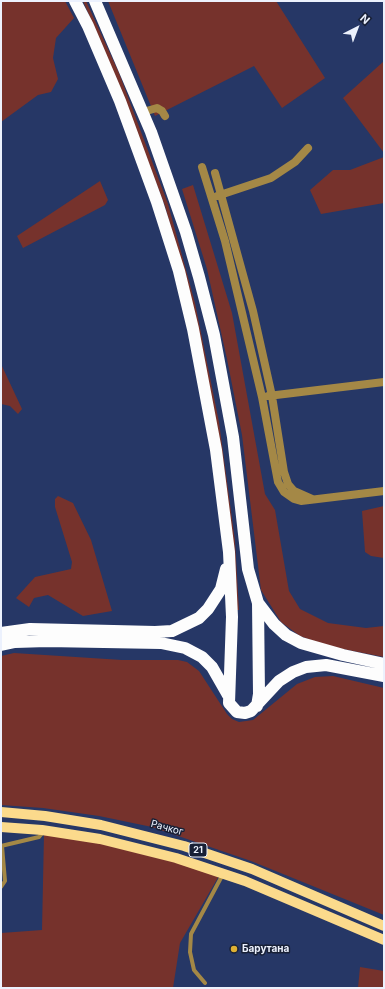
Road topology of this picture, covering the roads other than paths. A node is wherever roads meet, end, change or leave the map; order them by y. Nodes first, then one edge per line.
1 (95, 1) edge
2 (77, 5) edge
3 (143, 112) junction
4 (165, 116) dead end
5 (308, 148) dead end
6 (202, 167) dead end
7 (214, 173) dead end
8 (222, 195) junction
9 (212, 198) junction
10 (384, 382) edge
11 (272, 396) junction
12 (262, 397) junction
13 (384, 491) edge
14 (316, 500) junction
15 (229, 552) junction
16 (258, 603) junction
17 (1, 633) edge
18 (1, 645) edge
19 (382, 662) edge
20 (384, 676) edge
21 (228, 696) junction
22 (257, 706) junction
23 (1, 812) edge
24 (1, 827) edge
25 (44, 831) junction
26 (2, 846) edge
27 (223, 873) junction
28 (1, 887) edge
29 (384, 926) edge
30 (384, 940) edge
31 (205, 983) dead end

1 - 3 highway
2 - 15 highway
3 - 4 street
3 - 16 highway
5 - 8 street
6 - 9 street
7 - 8 street
8 - 9 street
8 - 11 street
9 - 12 street
10 - 11 street
11 - 12 street
11 - 14 street
12 - 14 street
13 - 14 street
15 - 17 highway
15 - 21 highway
16 - 19 highway
16 - 22 highway
18 - 21 highway
20 - 22 highway
21 - 22 highway
23 - 29 main road, Рачког / 21
24 - 25 main road, 21
25 - 26 lane
25 - 27 main road, 21
26 - 28 lane
27 - 30 main road, 21
27 - 31 lane

